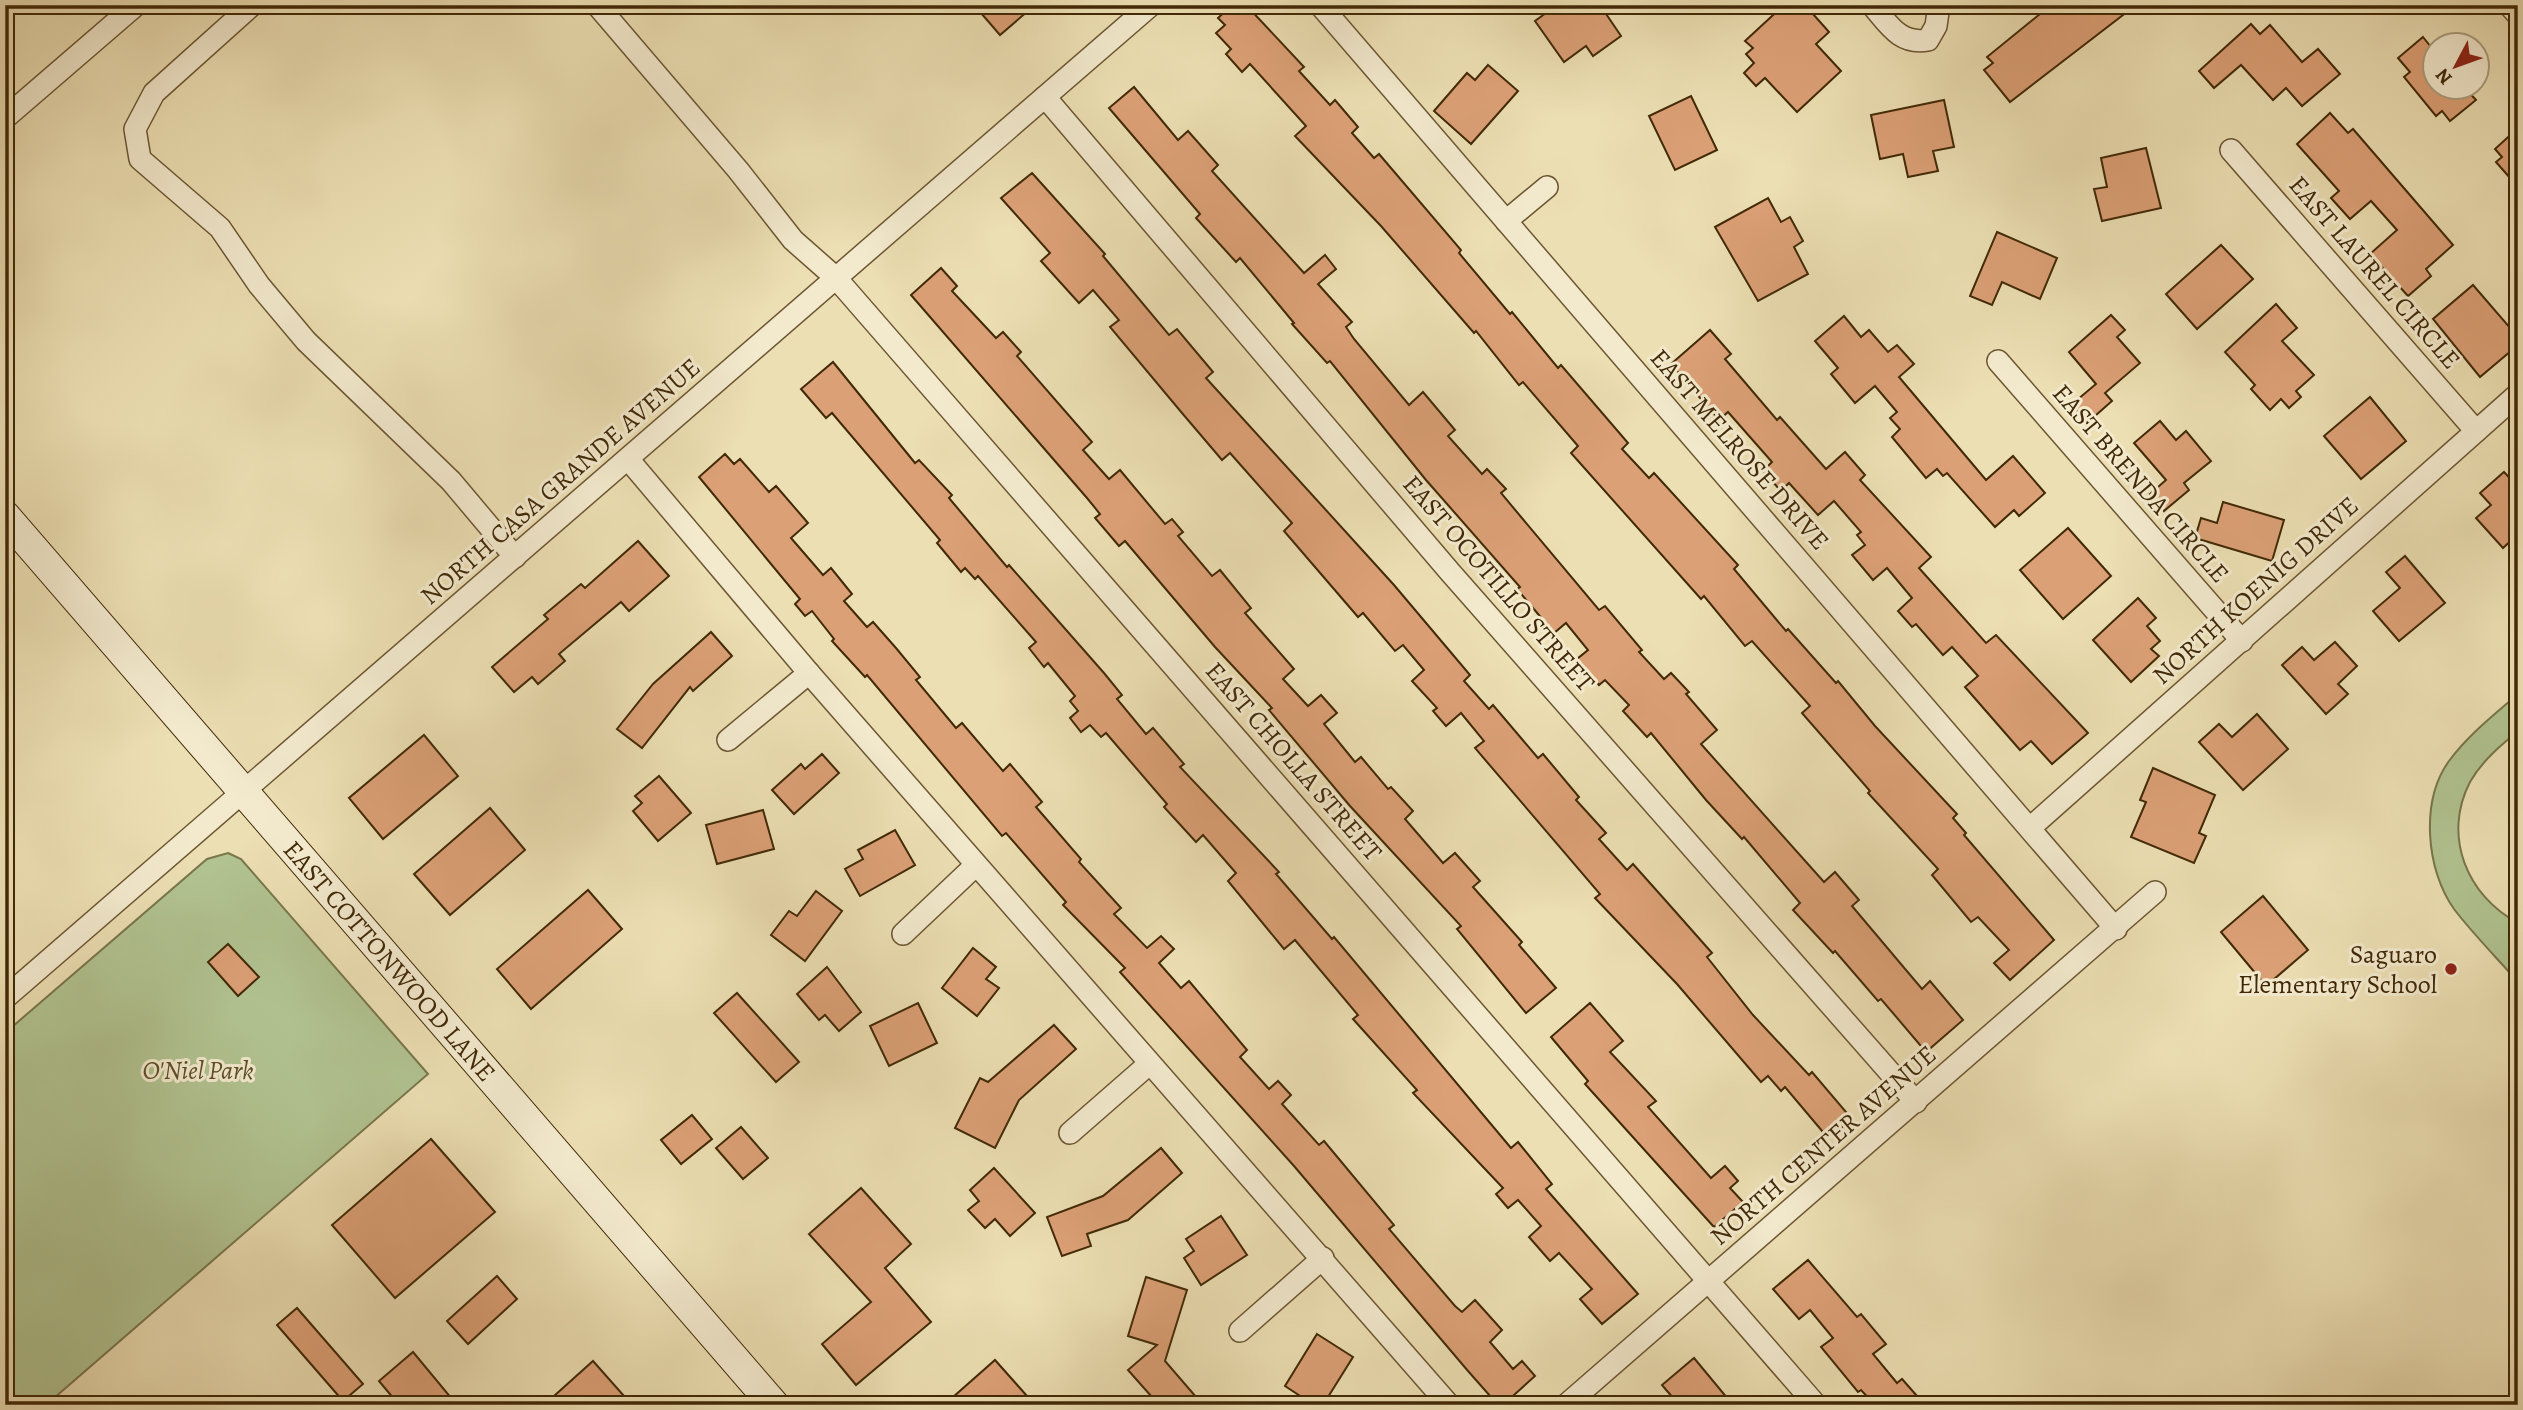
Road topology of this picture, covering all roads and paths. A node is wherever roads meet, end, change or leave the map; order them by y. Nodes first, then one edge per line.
1 (136, 5) edge
2 (252, 5) edge
3 (597, 5) edge
4 (1151, 5) edge
5 (1320, 5) edge
6 (1872, 5) edge
7 (1939, 5) edge
8 (2509, 5) edge
9 (2518, 15) edge
10 (1045, 97) junction
11 (5, 118) edge
12 (2231, 150) dead end
13 (1547, 187) dead end
14 (1506, 221) junction
15 (836, 278) junction
16 (1998, 361) dead end
17 (2518, 394) edge
18 (2476, 431) junction
19 (628, 459) junction
20 (5, 516) edge
21 (515, 557) junction
22 (2242, 641) junction
23 (809, 673) junction
24 (728, 740) dead end
25 (244, 792) junction
26 (2030, 828) junction
27 (976, 865) junction
28 (2155, 891) dead end
29 (2116, 929) junction
30 (902, 934) dead end
31 (5, 998) edge
32 (1149, 1064) junction
33 (1916, 1101) junction
34 (1070, 1133) dead end
35 (1323, 1258) junction
36 (1709, 1281) junction
37 (1240, 1331) dead end
38 (767, 1402) edge
39 (1449, 1405) edge
40 (1566, 1405) edge
41 (1816, 1405) edge

1 - 11 street
2 - 21 street
3 - 15 street, EAST CHOLLA STREET
4 - 10 street, NORTH CASA GRANDE AVENUE
5 - 14 street, EAST MELROSE DRIVE
6 - 7 street
8 - 9 street
10 - 15 street, NORTH CASA GRANDE AVENUE
10 - 33 street, EAST OCOTILLO STREET
12 - 18 street, EAST LAUREL CIRCLE
13 - 14 street
14 - 26 street, EAST MELROSE DRIVE
15 - 19 street, NORTH CASA GRANDE AVENUE
15 - 36 street, EAST CHOLLA STREET
16 - 22 street, EAST BRENDA CIRCLE
17 - 18 street, NORTH KOENIG DRIVE
18 - 22 street, NORTH KOENIG DRIVE
19 - 21 street, NORTH CASA GRANDE AVENUE
19 - 23 street
20 - 25 main road, EAST COTTONWOOD LANE
21 - 25 street, NORTH CASA GRANDE AVENUE
22 - 26 street, NORTH KOENIG DRIVE
23 - 24 street
23 - 27 street
25 - 31 street, NORTH CASA GRANDE AVENUE
25 - 38 main road, EAST COTTONWOOD LANE
26 - 29 street, EAST MELROSE DRIVE
27 - 30 street
27 - 32 street
28 - 29 street, NORTH CENTER AVENUE
29 - 33 street, NORTH CENTER AVENUE
32 - 34 street
32 - 35 street
33 - 36 street, NORTH CENTER AVENUE
35 - 37 street
35 - 39 street
36 - 40 street, NORTH CENTER AVENUE
36 - 41 street, EAST CHOLLA STREET

